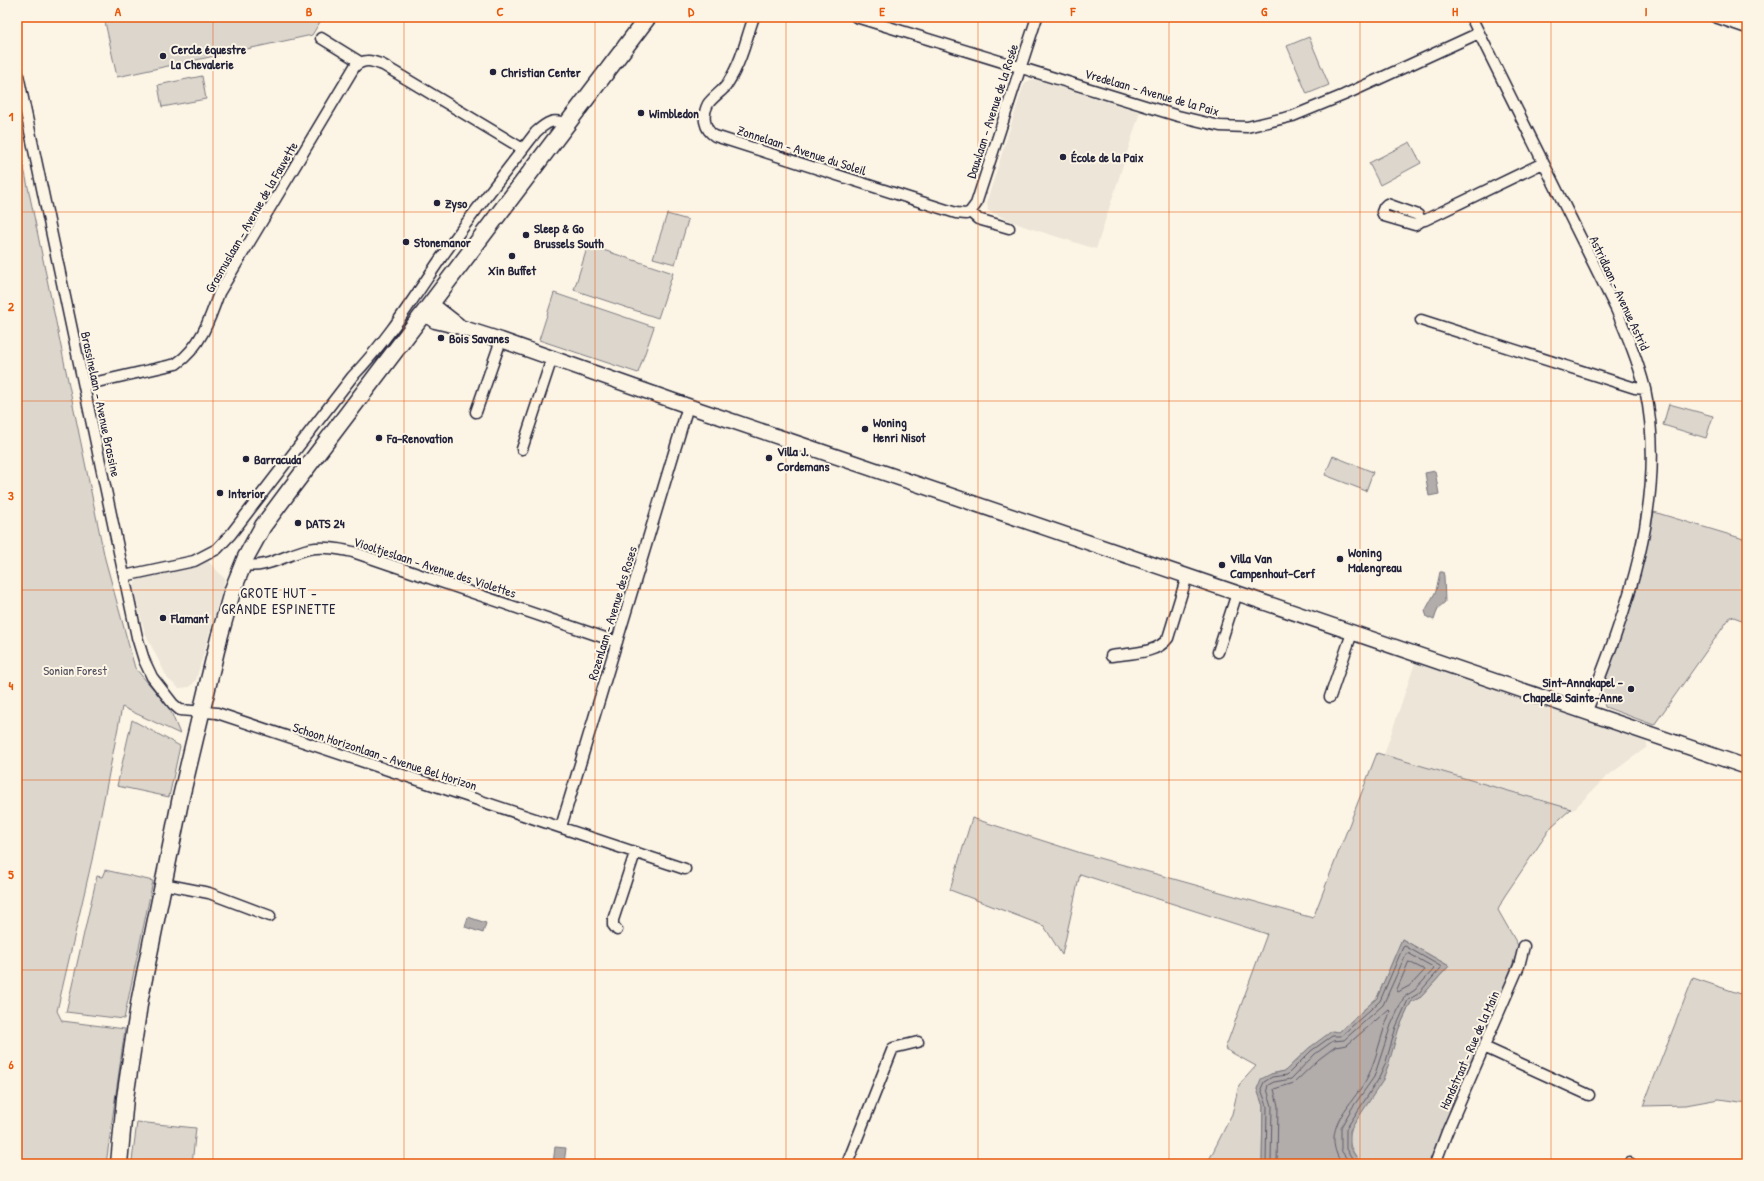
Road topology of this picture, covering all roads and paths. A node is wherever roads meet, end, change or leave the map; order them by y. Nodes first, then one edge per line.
1 (648, 17) edge
2 (754, 17) edge
3 (856, 17) edge
4 (1037, 17) edge
5 (1472, 17) edge
6 (1715, 17) edge
7 (1747, 28) edge
8 (1479, 32) junction
9 (321, 38) dead end
10 (360, 62) junction
11 (1021, 68) junction
12 (17, 70) edge
13 (567, 125) junction
14 (523, 149) junction
15 (1543, 163) junction
16 (970, 212) junction
17 (1421, 221) dead end
18 (1009, 228) dead end
19 (428, 309) junction
20 (1420, 320) dead end
21 (502, 340) junction
22 (552, 358) junction
23 (84, 385) junction
24 (1645, 389) junction
25 (688, 406) junction
26 (476, 412) dead end
27 (522, 449) dead end
28 (243, 564) junction
29 (124, 576) junction
30 (1187, 576) junction
31 (1237, 593) junction
32 (1352, 633) junction
33 (617, 642) junction
34 (1218, 652) dead end
35 (1111, 656) dead end
36 (1330, 697) dead end
37 (201, 712) junction
38 (1586, 713) junction
39 (1747, 767) edge
40 (561, 827) junction
41 (635, 853) junction
42 (685, 869) dead end
43 (163, 884) junction
44 (270, 916) dead end
45 (617, 930) dead end
46 (1524, 946) dead end
47 (918, 1042) dead end
48 (1484, 1047) junction
49 (1589, 1095) dead end
50 (119, 1164) edge
51 (847, 1164) edge
52 (1436, 1164) edge

1 - 13 main road
2 - 16 street, Zonnelaan - Avenue du Soleil
3 - 11 street, Vredelaan - Avenue de la Paix
4 - 11 street, Dauwlaan - Avenue de la Rosée
5 - 8 street, Astridlaan - Avenue Astrid
6 - 7 street
8 - 11 street, Vredelaan - Avenue de la Paix
8 - 15 street, Astridlaan - Avenue Astrid
9 - 10 street
10 - 14 street
10 - 23 street, Grasmuslaan - Avenue de la Fauvette
11 - 16 street, Dauwlaan - Avenue de la Rosée
12 - 23 street, Brassinelaan - Avenue Brassine
13 - 14 street
13 - 19 main road
14 - 29 street
15 - 17 street
15 - 24 street, Astridlaan - Avenue Astrid
16 - 18 street, Zonnelaan - Avenue du Soleil
19 - 21 street
19 - 28 main road
20 - 24 street
21 - 22 street
21 - 26 street
22 - 25 street
22 - 27 street
23 - 29 street, Brassinelaan - Avenue Brassine
24 - 38 street, Astridlaan - Avenue Astrid
25 - 30 street
25 - 33 street, Rozenlaan - Avenue des Roses
28 - 33 street, Viooltjeslaan - Avenue des Violettes
28 - 37 main road
29 - 37 street, Brassinelaan - Avenue Brassine
30 - 31 street
30 - 35 street
31 - 32 street
31 - 34 street
32 - 36 street
32 - 38 street
33 - 40 street, Rozenlaan - Avenue des Roses
37 - 40 street, Schoon Horizonlaan - Avenue Bel Horizon
37 - 43 main road
38 - 39 street
40 - 41 street, Schoon Horizonlaan - Avenue Bel Horizon
41 - 42 street, Schoon Horizonlaan - Avenue Bel Horizon
41 - 45 street
43 - 44 street
43 - 50 main road
46 - 48 street, Handstraat - Rue de la Main
47 - 51 street
48 - 49 street
48 - 52 street, Handstraat - Rue de la Main

